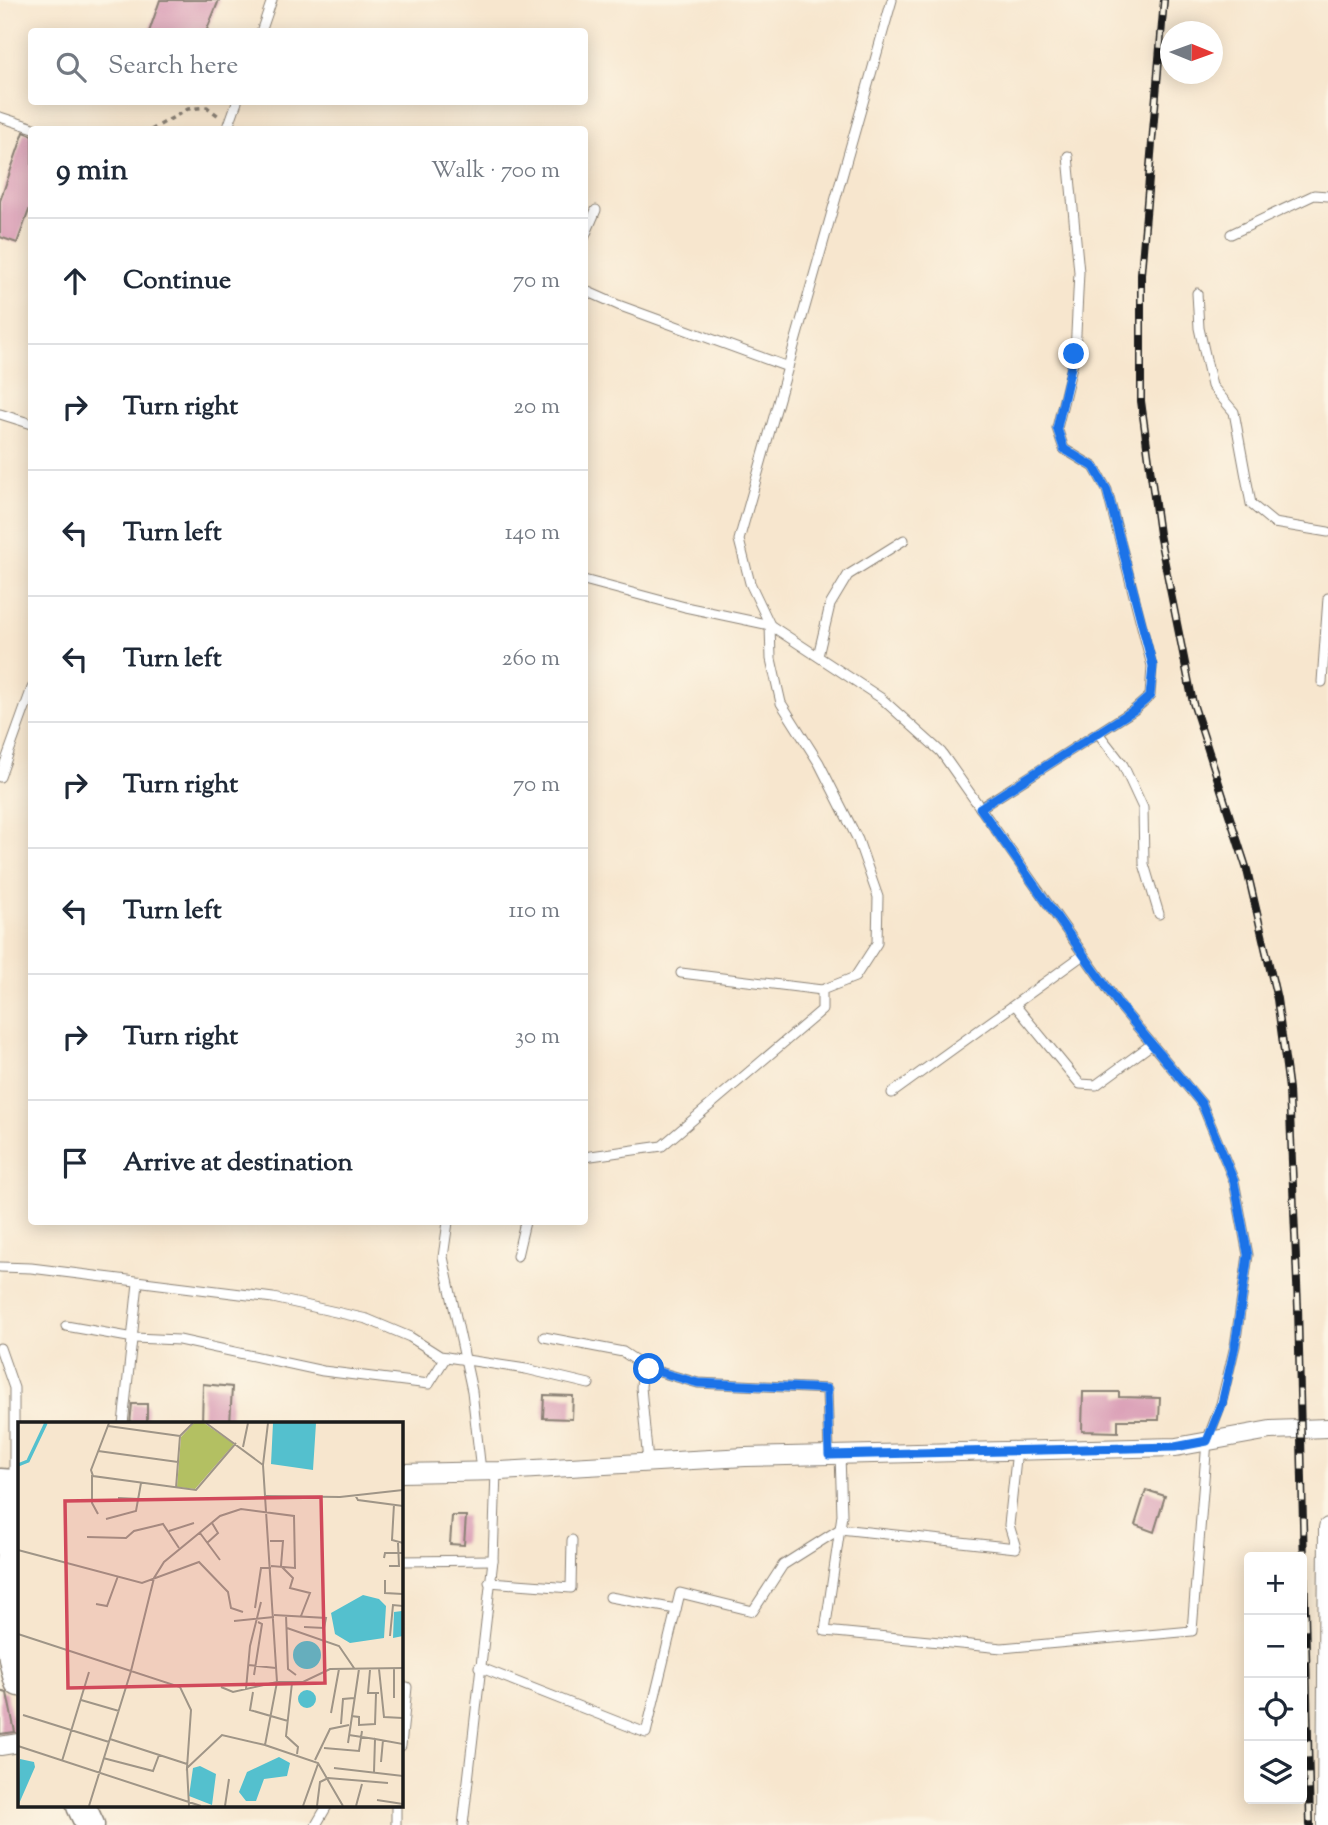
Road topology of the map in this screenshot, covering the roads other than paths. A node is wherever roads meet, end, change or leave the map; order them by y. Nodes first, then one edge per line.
1 (272, 0) edge
2 (892, 0) edge
3 (262, 28) edge
4 (236, 105) edge
5 (0, 117) edge
6 (28, 126) edge
7 (228, 126) edge
8 (1068, 156) dead end
9 (1328, 196) edge
10 (596, 210) dead end
11 (588, 228) edge
12 (1231, 233) dead end
13 (588, 292) edge
14 (1198, 293) dead end
15 (788, 367) junction
16 (0, 414) edge
17 (28, 423) edge
18 (1328, 532) edge
19 (904, 540) dead end
20 (588, 581) edge
21 (1328, 598) edge
22 (770, 625) junction
23 (818, 656) junction
24 (1322, 682) dead end
25 (28, 699) edge
26 (1098, 733) junction
27 (0, 777) edge
28 (980, 808) junction
29 (1159, 914) dead end
30 (1083, 955) junction
31 (681, 973) dead end
32 (822, 990) junction
33 (1015, 1004) junction
34 (1152, 1044) junction
35 (892, 1093) dead end
36 (588, 1156) edge
37 (448, 1225) edge
38 (524, 1225) edge
39 (517, 1256) dead end
40 (0, 1267) edge
41 (138, 1283) junction
42 (66, 1326) dead end
43 (544, 1337) dead end
44 (134, 1338) junction
45 (0, 1348) edge
46 (446, 1357) junction
47 (464, 1362) junction
48 (643, 1365) junction
49 (589, 1384) dead end
50 (123, 1422) edge
51 (1328, 1428) edge
52 (1207, 1441) junction
53 (1017, 1450) junction
54 (835, 1455) junction
55 (649, 1462) junction
56 (488, 1471) junction
57 (402, 1473) edge
58 (11, 1484) edge
59 (1328, 1527) edge
60 (840, 1529) junction
61 (572, 1540) dead end
62 (493, 1560) junction
63 (402, 1561) edge
64 (489, 1582) junction
65 (5, 1593) edge
66 (610, 1597) dead end
67 (676, 1609) junction
68 (479, 1667) junction
69 (18, 1676) edge
70 (407, 1687) dead end
71 (402, 1736) edge
72 (18, 1743) edge
73 (0, 1746) edge
74 (82, 1808) edge
75 (326, 1808) edge
76 (90, 1825) edge
77 (316, 1825) edge
78 (464, 1825) edge
79 (1326, 1825) edge

1 - 3 lane
2 - 15 lane
4 - 7 lane
5 - 6 lane
8 - 26 lane
9 - 12 lane
10 - 11 lane
13 - 15 lane
14 - 18 lane
15 - 22 lane
16 - 17 lane
19 - 23 lane
20 - 22 lane
21 - 24 lane
22 - 23 lane
22 - 32 lane
23 - 28 lane
25 - 27 lane
26 - 28 lane
26 - 29 lane
28 - 30 lane
30 - 33 lane
30 - 34 lane
31 - 32 lane
32 - 36 lane
33 - 34 lane
33 - 35 lane
34 - 52 lane
37 - 47 lane
38 - 39 lane
40 - 41 lane
41 - 44 lane
41 - 46 lane
42 - 44 lane
43 - 48 lane
44 - 46 lane
44 - 50 lane
45 - 58 lane
46 - 47 lane
47 - 49 lane
47 - 56 lane
48 - 54 lane
48 - 55 lane
51 - 52 street
52 - 53 street
52 - 60 lane
53 - 54 street
53 - 60 lane
54 - 55 street
54 - 60 lane
55 - 56 street
56 - 57 street
56 - 62 lane
58 - 65 main road
59 - 79 street
60 - 67 lane
61 - 64 lane
62 - 63 lane
62 - 64 lane
64 - 68 lane
65 - 69 main road
66 - 67 lane
67 - 68 lane
68 - 78 lane
70 - 71 lane
72 - 73 street
74 - 76 main road
75 - 77 lane

